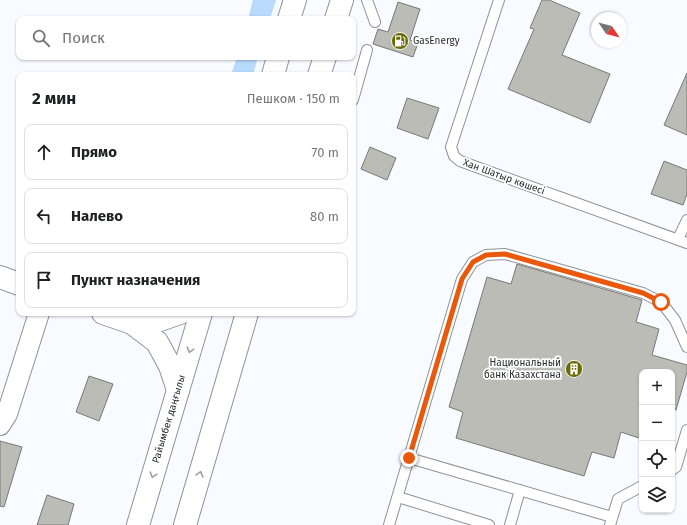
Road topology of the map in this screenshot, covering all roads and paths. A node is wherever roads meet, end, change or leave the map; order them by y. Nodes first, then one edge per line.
1 (295, 0) edge
2 (342, 0) edge
3 (367, 0) edge
4 (499, 0) edge
5 (291, 16) edge
6 (337, 16) edge
7 (375, 22) dead end
8 (367, 50) dead end
9 (277, 60) edge
10 (324, 60) edge
11 (274, 72) edge
12 (321, 72) edge
13 (356, 89) edge
14 (687, 220) edge
15 (682, 241) edge
16 (0, 278) edge
17 (16, 283) edge
18 (38, 316) edge
19 (112, 316) edge
20 (171, 316) edge
21 (200, 316) edge
22 (246, 316) edge
23 (251, 316) edge
24 (132, 323) junction
25 (687, 347) edge
26 (235, 355) junction
27 (178, 390) junction
28 (0, 425) edge
29 (687, 430) edge
30 (409, 458) junction
31 (675, 468) edge
32 (639, 488) edge
33 (520, 490) junction
34 (398, 497) junction
35 (611, 521) edge
36 (138, 525) edge
37 (185, 525) edge
38 (389, 525) edge
39 (489, 525) edge
40 (510, 525) edge

1 - 5 main road
2 - 6 main road
3 - 7 lane
4 - 15 lane, Хан Шатыр көшесі
8 - 13 lane
9 - 11 main road
10 - 12 main road
14 - 15 lane
16 - 17 main road
18 - 28 street
19 - 24 main road
20 - 24 main road
21 -> 27 main road, Райымбек даңғылы
22 - 26 main road
23 - 26 lane
24 - 27 main road
25 - 30 lane
37 -> 26 main road
27 -> 36 main road, Райымбек даңғылы
29 - 31 lane
30 - 33 lane
30 - 34 lane
32 - 35 lane
33 - 35 lane
33 - 40 lane
34 - 38 lane
34 - 39 lane

